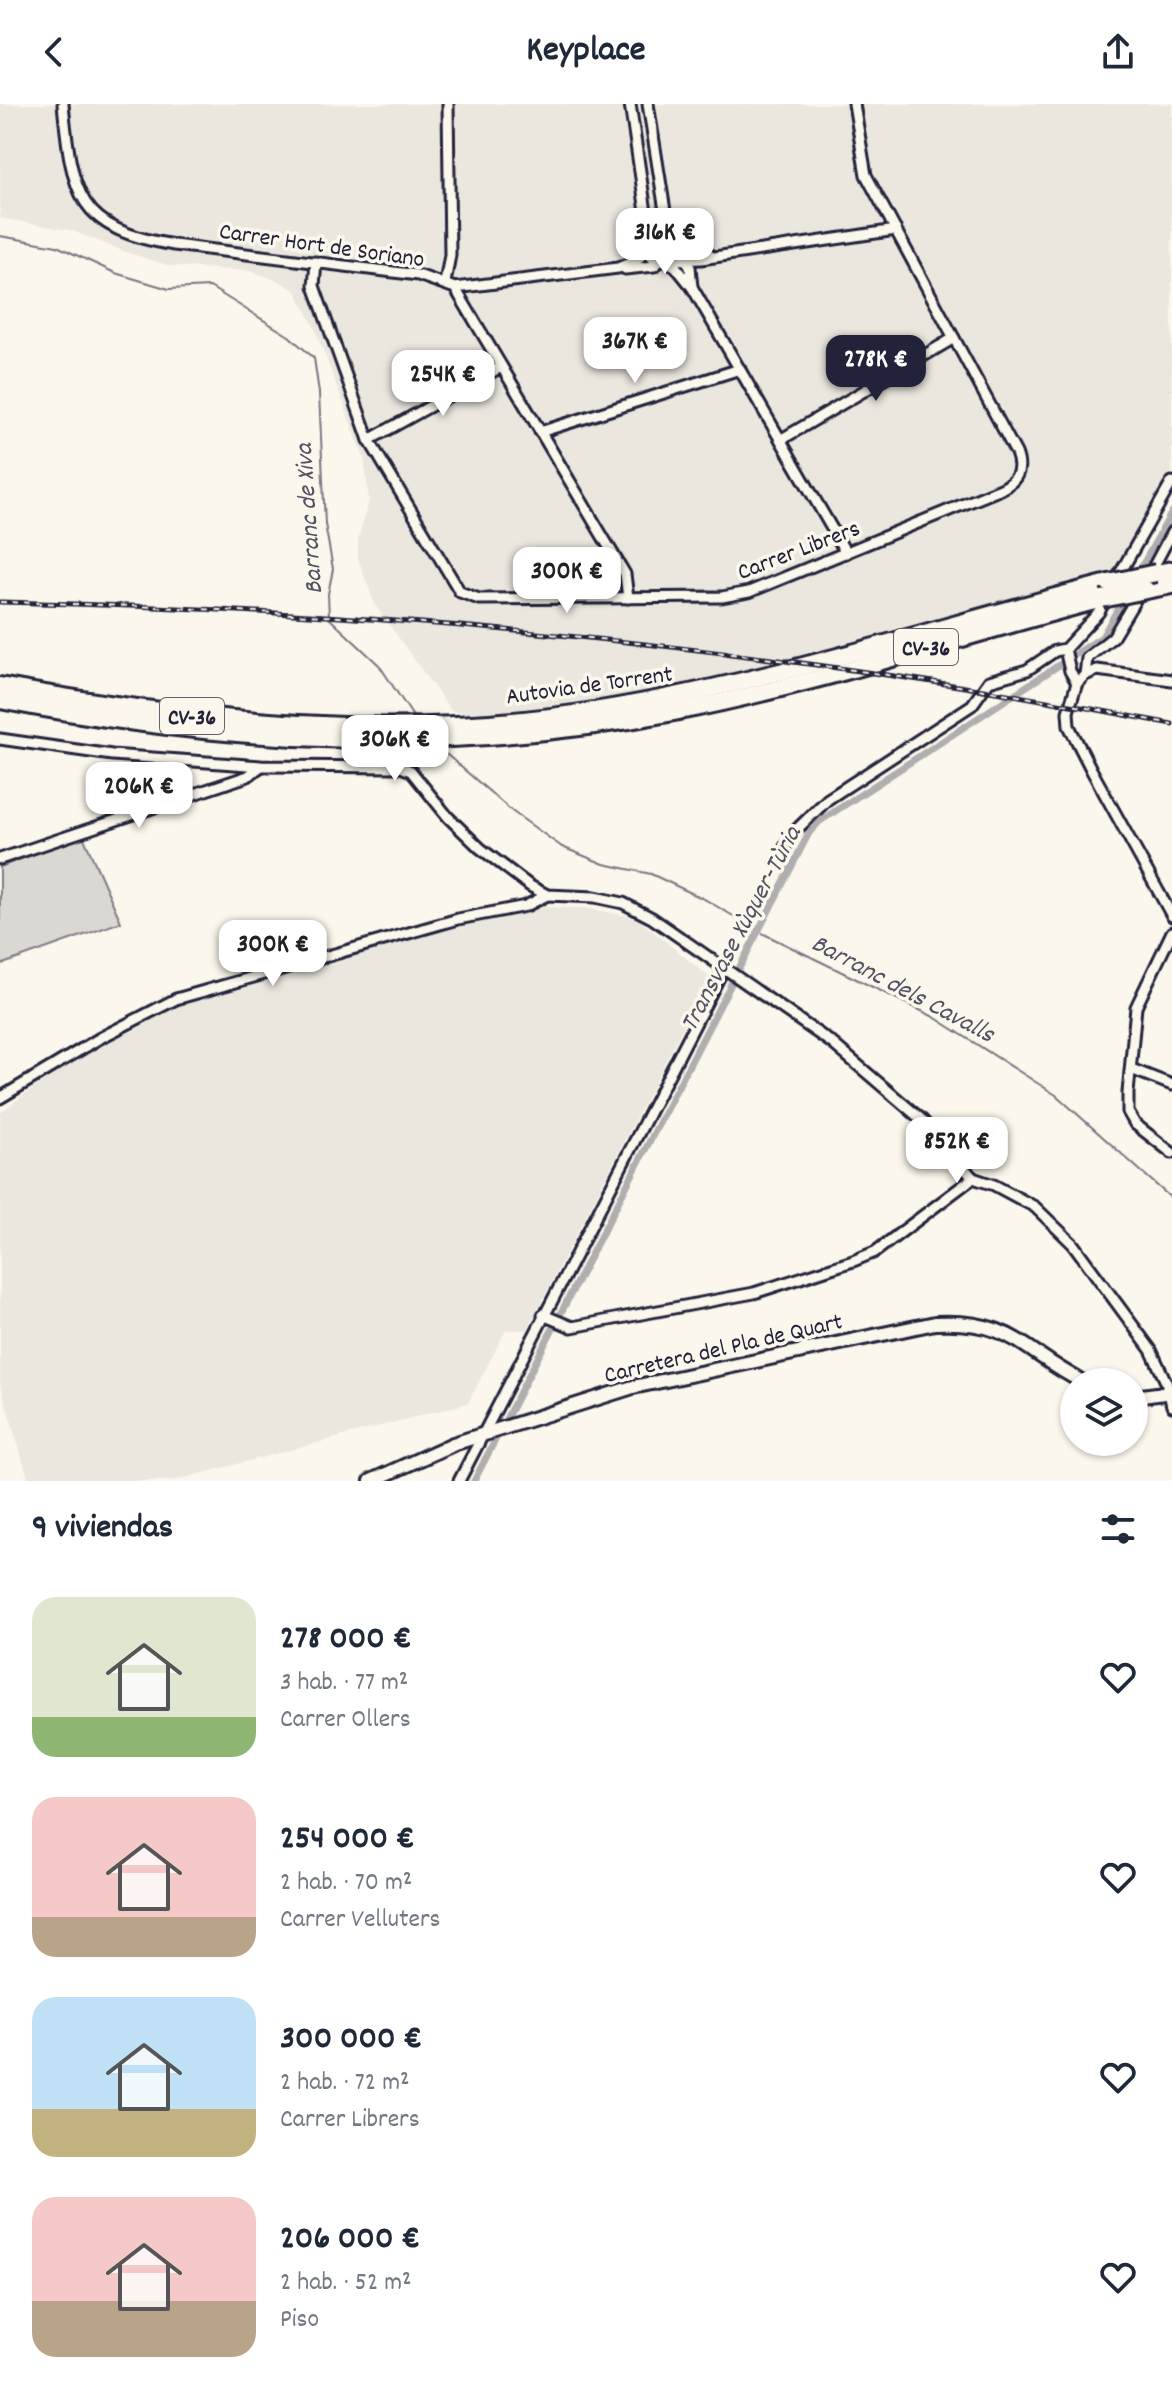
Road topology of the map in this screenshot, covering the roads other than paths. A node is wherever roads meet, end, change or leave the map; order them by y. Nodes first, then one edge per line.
1 (63, 104) edge
2 (448, 104) edge
3 (630, 104) edge
4 (648, 104) edge
5 (854, 104) edge
6 (896, 230) junction
7 (650, 239) junction
8 (674, 242) junction
9 (647, 250) junction
10 (713, 255) junction
11 (665, 259) junction
12 (701, 259) junction
13 (687, 261) junction
14 (316, 262) junction
15 (618, 268) junction
16 (691, 274) junction
17 (445, 283) junction
18 (692, 287) junction
19 (455, 288) junction
20 (954, 338) junction
21 (501, 367) junction
22 (740, 369) junction
23 (540, 432) junction
24 (782, 439) junction
25 (369, 440) junction
26 (1172, 482) edge
27 (1172, 532) edge
28 (846, 553) junction
29 (1164, 572) edge
30 (1172, 585) edge
31 (628, 598) junction
32 (1065, 649) junction
33 (1085, 675) junction
34 (0, 680) edge
35 (1172, 680) edge
36 (1077, 683) junction
37 (0, 686) edge
38 (0, 700) edge
39 (0, 706) edge
40 (135, 708) junction
41 (469, 731) junction
42 (211, 733) junction
43 (390, 734) junction
44 (0, 739) edge
45 (261, 766) junction
46 (0, 859) edge
47 (777, 862) dead end
48 (547, 895) junction
49 (1172, 916) edge
50 (1172, 932) edge
51 (726, 972) junction
52 (1131, 1069) junction
53 (1172, 1085) edge
54 (0, 1098) edge
55 (1172, 1153) edge
56 (973, 1178) junction
57 (543, 1315) junction
58 (1062, 1368) edge
59 (1148, 1397) edge
60 (1170, 1397) edge
61 (485, 1434) junction
62 (371, 1481) edge
63 (459, 1481) edge

1 - 14 street, Carrer Hort de Soriano
2 - 17 street
3 - 7 street
4 - 8 street
5 - 6 street
6 - 10 street
6 - 20 street
7 - 8 street
7 - 9 street
8 - 10 street
8 - 11 street
8 - 13 street
9 - 11 street
9 - 15 street
10 - 12 street
11 - 13 street
11 - 15 street
11 - 18 street
12 - 13 street
12 - 16 street
13 - 16 street
14 - 17 street, Carrer Hort de Soriano
14 - 25 street, Carrer Librers
15 - 19 street
16 - 18 street
17 - 19 street, Carrer Hort de Soriano
18 - 22 street
19 - 21 street, Carrer Hort de Soriano
20 - 24 street
20 - 28 street, Carrer Librers
21 - 23 street, Carrer Hort de Soriano
21 - 25 street
22 - 23 street
22 - 24 street
23 - 31 street, Carrer Hort de Soriano
24 - 28 street
25 - 31 street, Carrer Librers
26 - 32 street
27 - 33 street
28 - 31 street, Carrer Librers
29 - 41 highway, Autovia de Torrent / CV-36, bridge
30 - 41 highway, Autovia de Torrent / CV-36, bridge
32 - 36 street
32 - 47 street
33 - 35 street
33 - 36 street
34 - 40 highway
36 - 49 street
37 - 40 highway, Autovia de Torrent / CV-36
38 - 42 highway, Autovia de Torrent / CV-36
39 - 42 highway
40 - 43 highway, Autovia de Torrent / CV-36
41 - 43 highway, Autovia de Torrent / CV-36
42 - 43 highway, Autovia de Torrent / CV-36
44 - 45 street
45 - 46 street
45 - 48 street
48 - 51 street
48 - 54 street
50 - 52 street
51 - 56 street
51 - 57 street
52 - 53 street
52 - 55 street
56 - 57 street
56 - 60 street
57 - 61 street
58 - 61 main road, Carretera del Pla de Quart
59 - 60 main road
61 - 62 main road, Carretera del Pla de Quart
61 - 63 street

